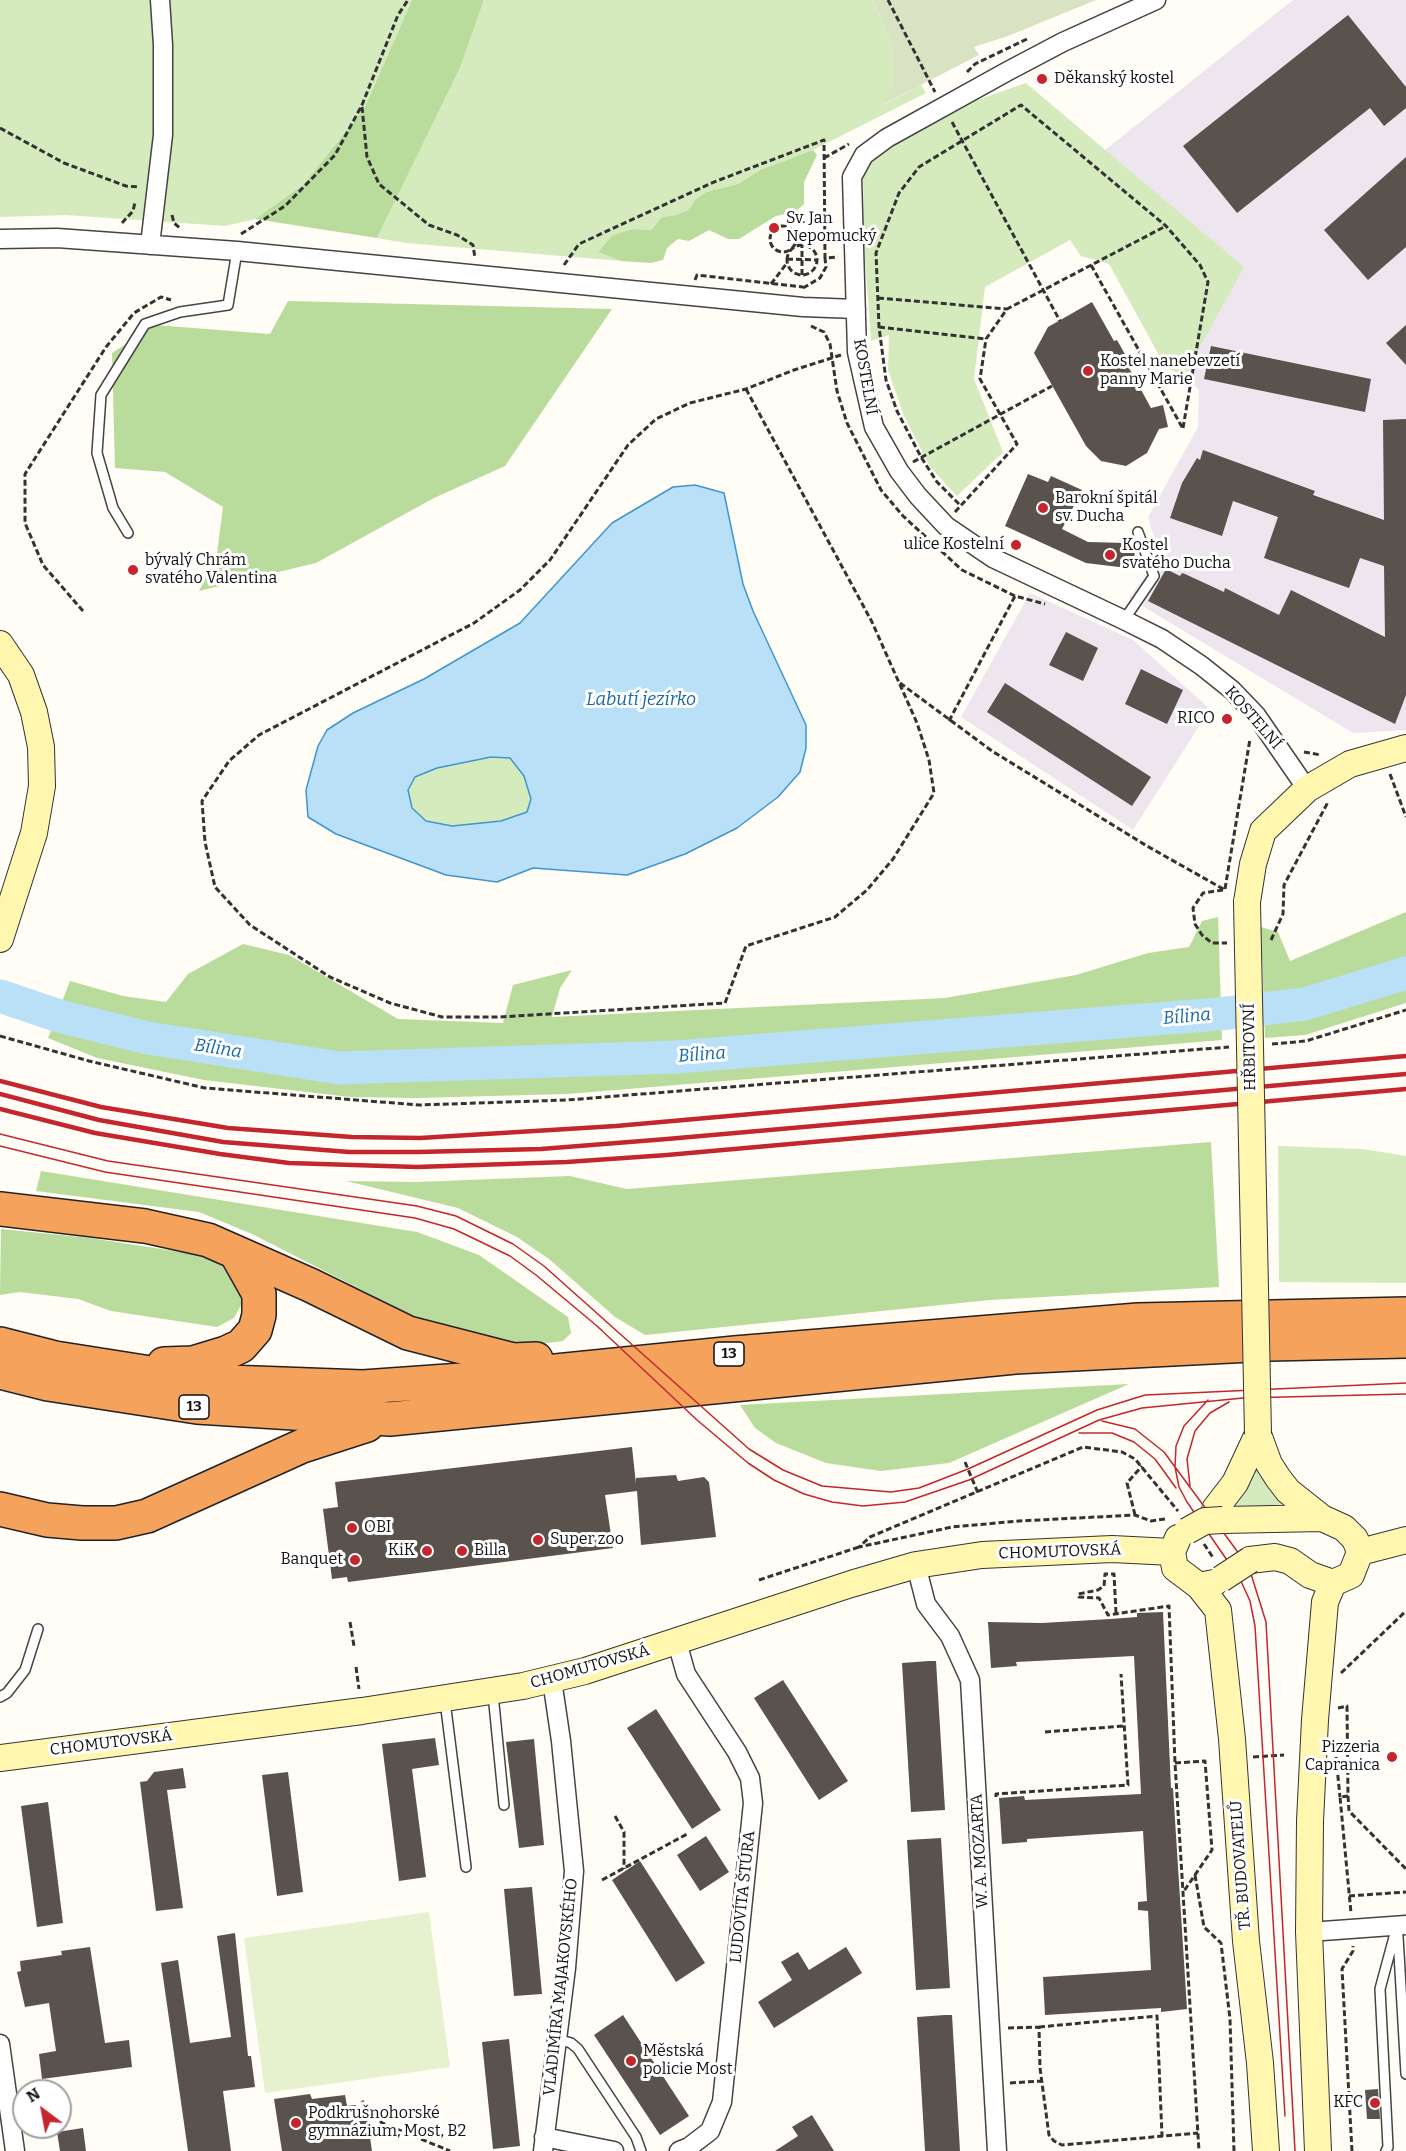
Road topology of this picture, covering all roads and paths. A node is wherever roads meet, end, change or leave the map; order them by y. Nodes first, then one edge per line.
1 (160, 0) edge
2 (408, 0) edge
3 (888, 0) edge
4 (1156, 0) edge
5 (938, 96) dead end
6 (362, 105) junction
7 (950, 119) dead end
8 (0, 128) edge
9 (962, 139) junction
10 (138, 188) dead end
11 (1166, 226) junction
12 (825, 233) junction
13 (0, 239) edge
14 (802, 244) junction
15 (150, 245) junction
16 (808, 246) junction
17 (792, 249) junction
18 (237, 251) junction
19 (876, 254) junction
20 (856, 256) junction
21 (825, 258) junction
22 (802, 259) junction
23 (818, 260) junction
24 (787, 261) junction
25 (476, 263) dead end
26 (1091, 265) junction
27 (560, 269) dead end
28 (813, 271) junction
29 (802, 275) junction
30 (820, 278) junction
31 (695, 280) dead end
32 (771, 284) junction
33 (803, 287) junction
34 (1043, 290) junction
35 (878, 298) junction
36 (803, 307) junction
37 (856, 309) junction
38 (1007, 309) junction
39 (1060, 321) dead end
40 (879, 327) junction
41 (986, 339) junction
42 (1052, 386) dead end
43 (746, 389) junction
44 (1000, 414) junction
45 (921, 457) junction
46 (899, 471) junction
47 (26, 474) dead end
48 (959, 504) junction
49 (946, 526) junction
50 (1138, 532) dead end
51 (128, 533) dead end
52 (1015, 596) dead end
53 (83, 611) dead end
54 (1124, 620) junction
55 (0, 644) edge
56 (899, 682) junction
57 (949, 721) junction
58 (1251, 734) dead end
59 (1406, 748) edge
60 (1307, 789) junction
61 (1334, 792) dead end
62 (1224, 890) junction
63 (1236, 899) junction
64 (0, 939) edge
65 (1235, 943) dead end
66 (1270, 943) dead end
67 (1406, 1010) edge
68 (0, 1036) edge
69 (1262, 1044) dead end
70 (1239, 1046) dead end
71 (0, 1209) edge
72 (236, 1253) junction
73 (1406, 1314) edge
74 (1406, 1341) edge
75 (0, 1344) edge
76 (735, 1353) junction
77 (55, 1358) junction
78 (0, 1372) edge
79 (390, 1419) junction
80 (1258, 1434) junction
81 (965, 1462) dead end
82 (978, 1493) junction
83 (0, 1509) edge
84 (1135, 1515) junction
85 (1322, 1518) junction
86 (1200, 1520) junction
87 (1406, 1540) edge
88 (860, 1547) junction
89 (1172, 1552) junction
90 (1360, 1552) junction
91 (916, 1565) junction
92 (759, 1580) dead end
93 (1210, 1583) junction
94 (1333, 1583) junction
95 (1406, 1611) edge
96 (1116, 1614) junction
97 (350, 1622) dead end
98 (38, 1629) dead end
99 (678, 1642) junction
100 (354, 1646) dead end
101 (356, 1667) dead end
102 (1121, 1674) dead end
103 (1340, 1674) dead end
104 (552, 1680) junction
105 (493, 1691) junction
106 (359, 1694) dead end
107 (0, 1697) edge
108 (1339, 1697) dead end
109 (445, 1699) junction
110 (1338, 1708) dead end
111 (1124, 1726) junction
112 (1045, 1731) dead end
113 (1336, 1752) dead end
114 (1284, 1755) dead end
115 (1251, 1757) dead end
116 (0, 1758) edge
117 (1175, 1763) junction
118 (1348, 1796) dead end
119 (1340, 1797) dead end
120 (996, 1804) dead end
121 (504, 1805) dead end
122 (615, 1816) dead end
123 (689, 1833) dead end
124 (466, 1867) dead end
125 (624, 1869) junction
126 (1406, 1869) edge
127 (1195, 1875) junction
128 (602, 1881) dead end
129 (1183, 1892) junction
130 (1406, 1892) edge
131 (1349, 1896) dead end
132 (1401, 1925) edge
133 (1310, 1932) junction
134 (1008, 2018) dead end
135 (1039, 2027) junction
136 (557, 2039) junction
137 (0, 2044) edge
138 (1406, 2074) edge
139 (1041, 2081) junction
140 (1007, 2083) dead end
141 (362, 2101) dead end
142 (1198, 2133) junction
143 (1162, 2136) junction
144 (544, 2144) edge
145 (15, 2151) edge
146 (450, 2151) edge
147 (614, 2151) edge
148 (641, 2151) edge
149 (679, 2151) edge
150 (997, 2151) edge
151 (1199, 2151) edge
152 (1234, 2151) edge
153 (1266, 2151) edge
154 (1318, 2151) edge
155 (1386, 2151) edge

1 - 15 street
2 - 6 path
3 - 5 path
4 - 20 street, KOSTELNÍ
6 - 18 path
6 - 25 path
7 - 9 path
8 - 10 path
9 - 11 path
9 - 19 path
9 - 34 path
11 - 26 path
11 - 26 path
12 - 16 path
12 - 21 path
12 - 27 path
13 - 15 street
14 - 16 path
14 - 17 path
14 - 22 path
15 - 18 street
16 - 23 path
17 - 17 path
17 - 24 path
18 - 36 street
18 - 51 lane
19 - 20 path
19 - 35 path
20 - 21 path
20 - 37 street, KOSTELNÍ
21 - 30 path
22 - 23 path
22 - 24 path
22 - 29 path
23 - 28 path
24 - 29 path
24 - 32 path
26 - 34 path
28 - 29 path
28 - 30 path
30 - 33 path
31 - 32 path
32 - 33 path
33 - 36 path
34 - 38 path
34 - 39 path
35 - 38 path
35 - 40 path
36 - 37 street
36 - 43 path
37 - 46 street, KOSTELNÍ
38 - 41 path
40 - 41 path
40 - 45 path
41 - 44 path
42 - 44 path
43 - 56 path
43 - 56 path
44 - 45 path
44 - 48 path
45 - 46 path
45 - 48 path
46 - 49 street, KOSTELNÍ
47 - 53 path
48 - 49 path
49 - 54 street, KOSTELNÍ
50 - 54 lane
52 - 57 path
54 - 60 street, KOSTELNÍ
55 - 64 street
56 - 57 path
57 - 62 path
58 - 62 path
59 - 60 street, HŘBITOVNÍ
60 - 63 street, HŘBITOVNÍ
61 - 66 path
62 - 63 path
62 - 65 path
63 - 80 street, HŘBITOVNÍ, bridge
67 - 69 path
68 - 70 path
71 - 72 highway
72 - 76 highway
72 - 77 highway
73 - 76 highway, 13
74 - 79 highway, 13
75 - 77 highway, 13
76 - 77 highway, 13
78 - 79 highway, 13
79 - 83 highway
80 - 85 street
80 - 86 street
81 - 82 path
82 - 84 path
82 - 88 path
84 - 86 path
84 - 88 path
85 - 86 street
85 - 90 street
86 - 89 street
87 - 90 street
88 - 92 path
89 - 91 street, CHOMUTOVSKÁ
89 - 93 street
90 - 94 street
91 - 99 street, CHOMUTOVSKÁ
91 - 150 street, W. A. MOZARTA
93 - 94 street, bridge
93 - 153 street, TŘ. BUDOVATELŮ
94 - 133 street
95 - 103 path
96 - 96 path
96 - 117 path
97 - 100 path
98 - 107 lane
99 - 104 street, CHOMUTOVSKÁ
99 - 149 street, LUDOVÍTA ŠTÚRA
101 - 106 path
102 - 111 path
104 - 105 street, CHOMUTOVSKÁ
104 - 136 street, VLADIMÍRA MAJAKOVSKÉHO
105 - 109 street, CHOMUTOVSKÁ
105 - 121 lane
108 - 110 path
109 - 116 street, CHOMUTOVSKÁ
109 - 124 lane
111 - 112 path
111 - 120 path
113 - 119 path
114 - 115 path
117 - 127 path
117 - 129 path
118 - 126 path
122 - 125 path
123 - 125 path
125 - 128 path
127 - 129 path
127 - 152 path
129 - 142 path
130 - 131 path
132 - 133 street
132 - 138 lane
132 - 155 lane
133 - 154 street
134 - 135 path
135 - 139 path
135 - 143 path
136 - 144 street, VLADIMÍRA MAJAKOVSKÉHO
136 - 148 lane
137 - 145 street
139 - 140 path
139 - 143 path
141 - 146 path
142 - 143 path
142 - 151 path
144 - 147 street

